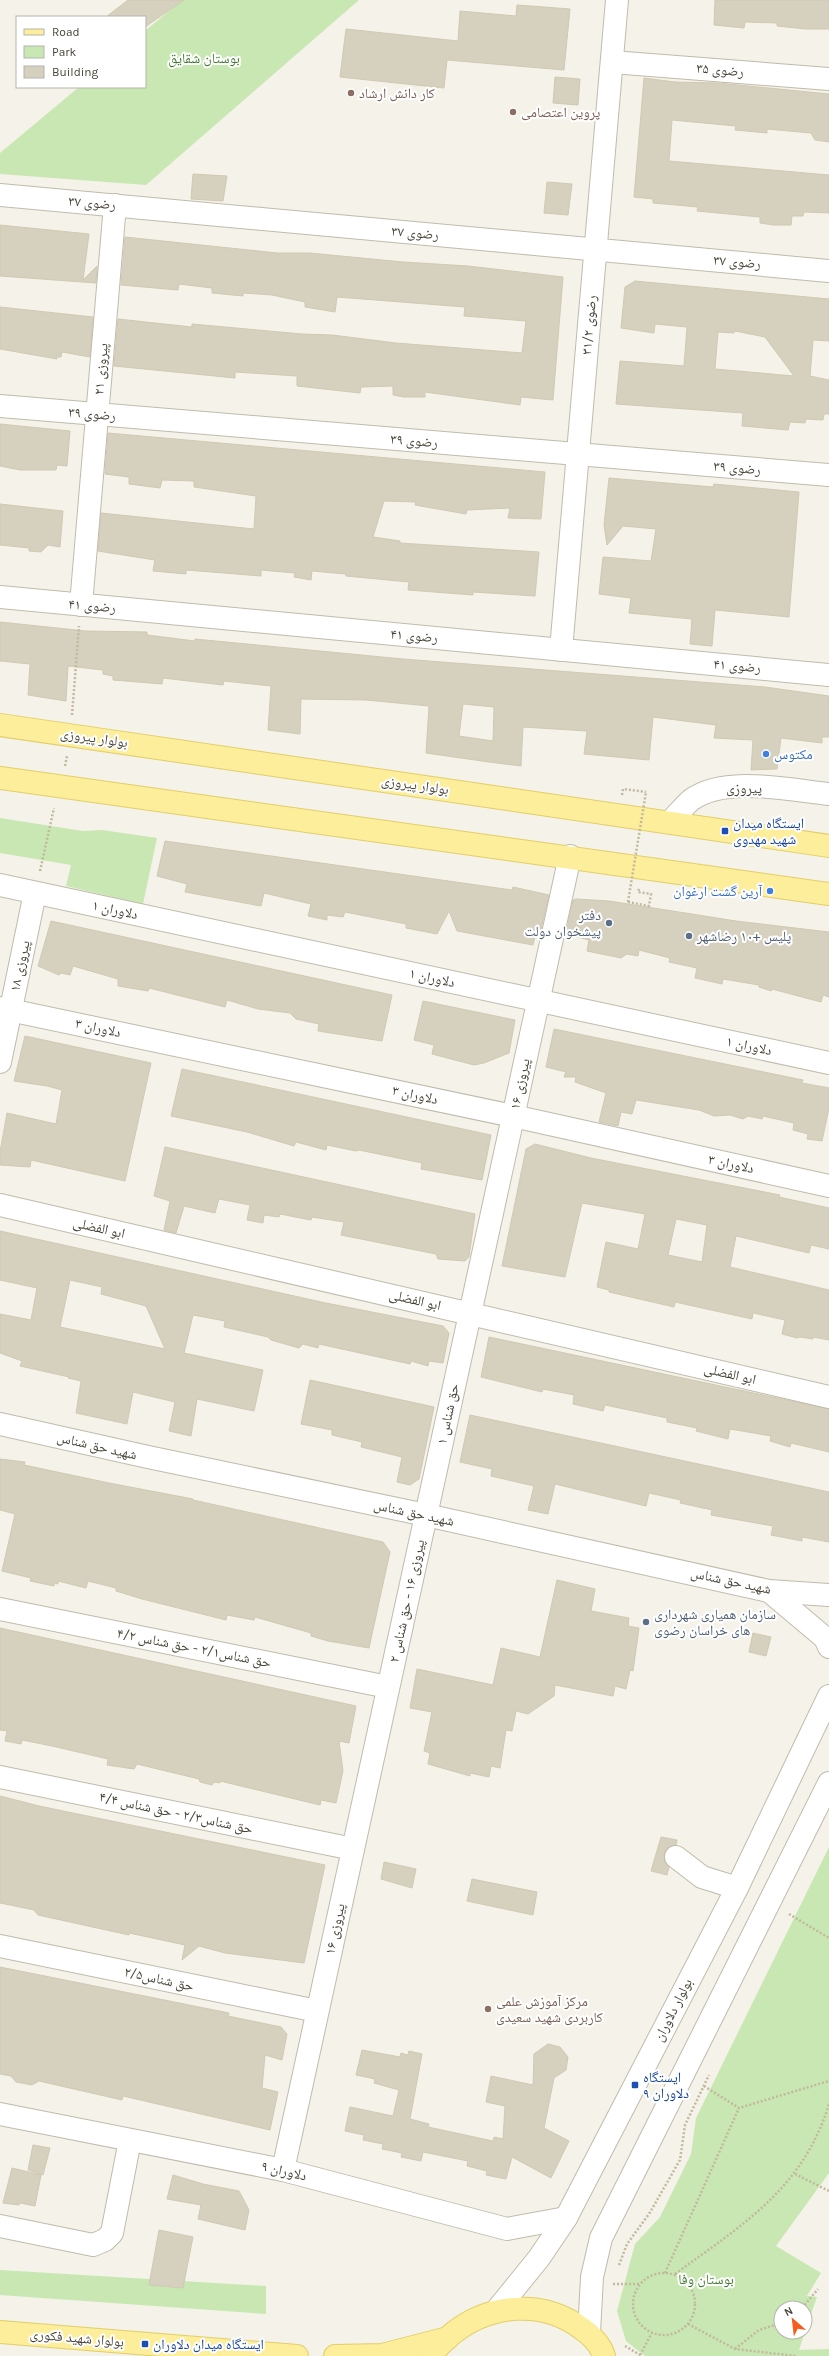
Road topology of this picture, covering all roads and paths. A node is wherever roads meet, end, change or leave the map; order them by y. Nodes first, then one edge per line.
1 (617, 0) edge
2 (612, 62) junction
3 (829, 79) edge
4 (0, 195) edge
5 (114, 205) junction
6 (596, 249) junction
7 (829, 271) edge
8 (0, 406) edge
9 (97, 414) junction
10 (578, 454) junction
11 (829, 475) edge
12 (0, 597) edge
13 (81, 605) junction
14 (561, 650) junction
15 (829, 675) edge
16 (0, 725) edge
17 (0, 778) edge
18 (646, 792) dead end
19 (829, 794) edge
20 (670, 822) junction
21 (829, 846) edge
22 (570, 856) junction
23 (0, 885) edge
24 (638, 892) dead end
25 (35, 893) junction
26 (829, 894) edge
27 (538, 1001) junction
28 (6, 1009) edge
29 (0, 1062) edge
30 (829, 1063) edge
31 (513, 1116) junction
32 (829, 1186) edge
33 (0, 1205) edge
34 (470, 1312) junction
35 (829, 1397) edge
36 (0, 1424) edge
37 (426, 1515) junction
38 (769, 1591) junction
39 (829, 1595) edge
40 (0, 1609) edge
41 (829, 1647) edge
42 (388, 1687) junction
43 (829, 1696) edge
44 (0, 1777) edge
45 (829, 1783) edge
46 (353, 1849) junction
47 (676, 1857) dead end
48 (737, 1888) junction
49 (792, 1907) dead end
50 (789, 1914) junction
51 (785, 1921) dead end
52 (829, 1938) edge
53 (0, 1946) edge
54 (317, 2011) junction
55 (710, 2072) dead end
56 (829, 2081) edge
57 (704, 2086) junction
58 (829, 2104) edge
59 (739, 2108) junction
60 (0, 2114) edge
61 (130, 2140) junction
62 (283, 2170) junction
63 (795, 2174) junction
64 (829, 2191) edge
65 (566, 2218) junction
66 (0, 2226) edge
67 (617, 2270) dead end
68 (665, 2272) junction
69 (675, 2274) junction
70 (614, 2277) dead end
71 (612, 2284) junction
72 (639, 2284) junction
73 (818, 2289) dead end
74 (611, 2291) dead end
75 (809, 2300) edge
76 (496, 2311) junction
77 (688, 2324) junction
78 (773, 2326) edge
79 (0, 2332) edge
80 (588, 2333) junction
81 (652, 2333) junction
82 (448, 2338) junction
83 (735, 2349) junction
84 (611, 2351) edge
85 (297, 2356) edge
86 (335, 2356) edge
87 (431, 2356) edge
88 (641, 2356) edge
89 (796, 2356) edge

1 - 2 street, رضوی ۳۱/۲
2 - 3 street, رضوی ۳۵
2 - 6 street, رضوی ۳۱/۲
4 - 5 street, رضوی ۳۷
5 - 6 street, رضوی ۳۷
5 - 9 street, پیروزی ۲۱
6 - 7 street, رضوی ۳۷
6 - 10 street, رضوی ۳۱/۲
8 - 9 street, رضوی ۳۹
9 - 10 street, رضوی ۳۹
9 - 13 street, پیروزی ۲۱
10 - 11 street, رضوی ۳۹
10 - 14 street, رضوی ۳۱/۲
12 - 13 street, رضوی ۴۱
13 - 14 street, رضوی ۴۱
14 - 15 street, رضوی ۴۱
16 - 20 main road, بولوار پیروزی
17 - 22 main road
18 - 24 path, bridge
19 - 20 street, پیروزی
20 - 21 main road, بولوار پیروزی
22 - 26 main road
22 - 27 street, پیروزی ۱۶
23 - 25 street, دلاوران ۱
25 - 27 street, دلاوران ۱
25 - 28 street, پیروزی ۱۸
27 - 30 street, دلاوران ۱
27 - 31 street, پیروزی ۱۶
28 - 29 street, پیروزی ۱۸
28 - 31 street, دلاوران ۳
31 - 32 street, دلاوران ۳
31 - 34 street, پیروزی ۱۶
33 - 34 street, ابو الفضلی
34 - 35 street, ابو الفضلی
34 - 37 street, حق شناس ۱
36 - 37 street, شهید حق شناس
37 - 38 street, شهید حق شناس
37 - 42 street, پیروزی ۱۶ - حق شناس ۲
38 - 39 street, شهید حق شناس
38 - 41 street
40 - 42 street, حق شناس۲/۱ - حق شناس ۴/۲
42 - 46 street, پیروزی ۱۶
43 - 48 street, بولوار دلاوران
44 - 46 street, حق شناس۲/۳ - حق شناس ۴/۴
45 - 80 street
46 - 54 street, پیروزی ۱۶
47 - 48 street
48 - 65 street, بولوار دلاوران
49 - 50 path
50 - 51 path
50 - 52 path
53 - 54 street, حق شناس۲/۵
54 - 62 street, پیروزی ۱۶
55 - 57 path
56 - 59 path
57 - 59 path
57 - 67 path
58 - 63 path
59 - 68 path
60 - 61 street, دلاوران ۹
61 - 62 street, دلاوران ۹
61 - 66 street
62 - 65 street, دلاوران ۹
63 - 64 path
63 - 69 path
65 - 76 street, بولوار دلاوران
68 - 69 path
68 - 72 path
69 - 77 path
70 - 71 path
71 - 72 path
71 - 74 path
72 - 81 path
73 - 75 path
76 - 80 main road
76 - 82 main road
77 - 81 path
77 - 83 path
78 - 83 path
79 - 85 main road, بولوار شهید فکوری
80 - 84 main road
81 - 88 path
82 - 86 main road
82 - 87 main road
83 - 89 path
84 - 88 path

